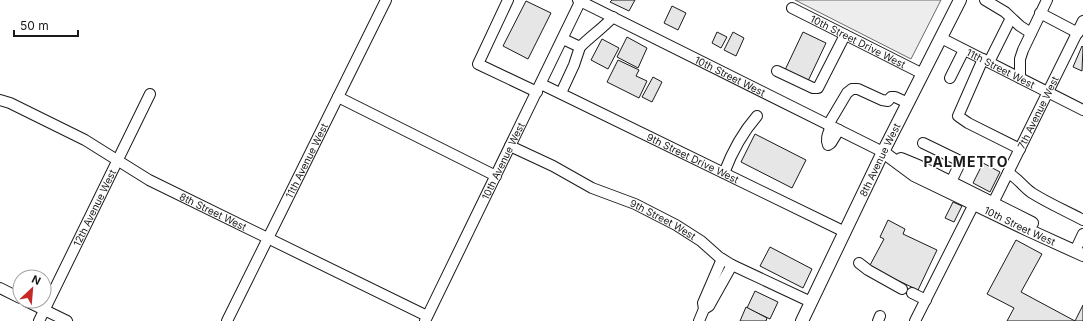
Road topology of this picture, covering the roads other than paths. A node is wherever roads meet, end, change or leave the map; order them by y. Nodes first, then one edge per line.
1 (386, 0) edge
2 (508, 0) edge
3 (580, 0) edge
4 (960, 0) edge
5 (985, 0) edge
6 (1047, 0) edge
7 (792, 8) dead end
8 (1040, 14) junction
9 (613, 17) junction
10 (1011, 18) junction
11 (1083, 22) edge
12 (1030, 33) junction
13 (1078, 33) junction
14 (845, 35) junction
15 (941, 38) junction
16 (563, 39) junction
17 (580, 47) junction
18 (964, 50) junction
19 (986, 61) junction
20 (777, 71) dead end
21 (923, 74) junction
22 (950, 78) dead end
23 (1020, 78) junction
24 (539, 88) junction
25 (1048, 92) junction
26 (561, 93) junction
27 (150, 94) dead end
28 (338, 97) junction
29 (1, 99) edge
30 (908, 103) junction
31 (1083, 110) edge
32 (757, 116) dead end
33 (833, 127) junction
34 (923, 142) dead end
35 (510, 146) junction
36 (1020, 149) junction
37 (883, 152) junction
38 (118, 160) junction
39 (724, 173) junction
40 (1008, 173) junction
41 (496, 176) junction
42 (951, 182) junction
43 (993, 203) junction
44 (974, 204) junction
45 (1083, 220) edge
46 (845, 232) junction
47 (1083, 234) edge
48 (268, 237) junction
49 (1079, 253) edge
50 (722, 259) junction
51 (859, 263) dead end
52 (732, 265) junction
53 (0, 288) edge
54 (902, 289) dead end
55 (912, 293) dead end
56 (12, 294) edge
57 (926, 300) junction
58 (811, 302) junction
59 (704, 309) junction
60 (44, 310) junction
61 (426, 320) edge
62 (38, 321) edge
63 (67, 321) edge
64 (227, 321) edge
65 (699, 321) edge
66 (802, 321) edge
67 (915, 321) edge

1 - 28 street, 11th Avenue West
2 - 24 street, 9th Street Drive West
3 - 9 street, 10th Street West
3 - 16 street, 10th Avenue West
4 - 15 main road, 8th Avenue West
5 - 10 street
6 - 8 street
7 - 14 street, 10th Street Drive West
8 - 12 street
8 - 13 street
9 - 17 street
9 - 33 street, 10th Street West
10 - 12 street
10 - 19 street
11 - 13 street, 7th Avenue West
12 - 23 street
13 - 25 street, 7th Avenue West
14 - 20 street
14 - 21 street, 10th Street Drive West
15 - 18 street, 11th Street West
15 - 21 main road, 8th Avenue West
16 - 17 street
16 - 24 street, 10th Avenue West
17 - 26 street
18 - 19 street, 11th Street West
18 - 22 street
19 - 23 street, 11th Street West
19 - 36 street
21 - 30 main road, 8th Avenue West
23 - 25 street, 11th Street West
24 - 26 street, 9th Street Drive West
24 - 35 street, 10th Avenue West
25 - 31 street, 11th Street West
25 - 36 street, 7th Avenue West
26 - 39 street, 9th Street Drive West
27 - 38 street, 12th Avenue West
28 - 41 street
28 - 48 street, 11th Avenue West
29 - 38 street, 8th Street West
30 - 33 street
30 - 37 main road, 8th Avenue West
32 - 39 street
33 - 37 street, 10th Street West
34 - 42 street
35 - 41 street, 10th Avenue West
35 - 50 street, 9th Street West
36 - 40 street, 7th Avenue West
37 - 42 main road, 10th Street West
37 - 44 main road, 10th Street West
37 - 46 main road, 8th Avenue West
38 - 48 street, 8th Street West
38 - 60 street, 12th Avenue West
39 - 46 street, 9th Street Drive West
40 - 43 street, 7th Avenue West
40 - 45 street
41 - 61 street, 10th Avenue West
42 - 43 main road, 10th Street West
43 - 49 main road, 10th Street West
44 - 49 main road, 10th Street West
44 - 57 street
46 - 58 main road, 8th Avenue West
47 - 49 street
48 - 61 street, 8th Street West
48 - 64 street, 11th Avenue West
50 - 52 street, 9th Street West
50 - 59 street
51 - 54 street
52 - 58 street, 9th Street West
52 - 59 street
53 - 56 street
55 - 57 street
57 - 67 street
58 - 66 main road, 8th Avenue West
59 - 65 street
60 - 62 street, 12th Avenue West
60 - 63 street

